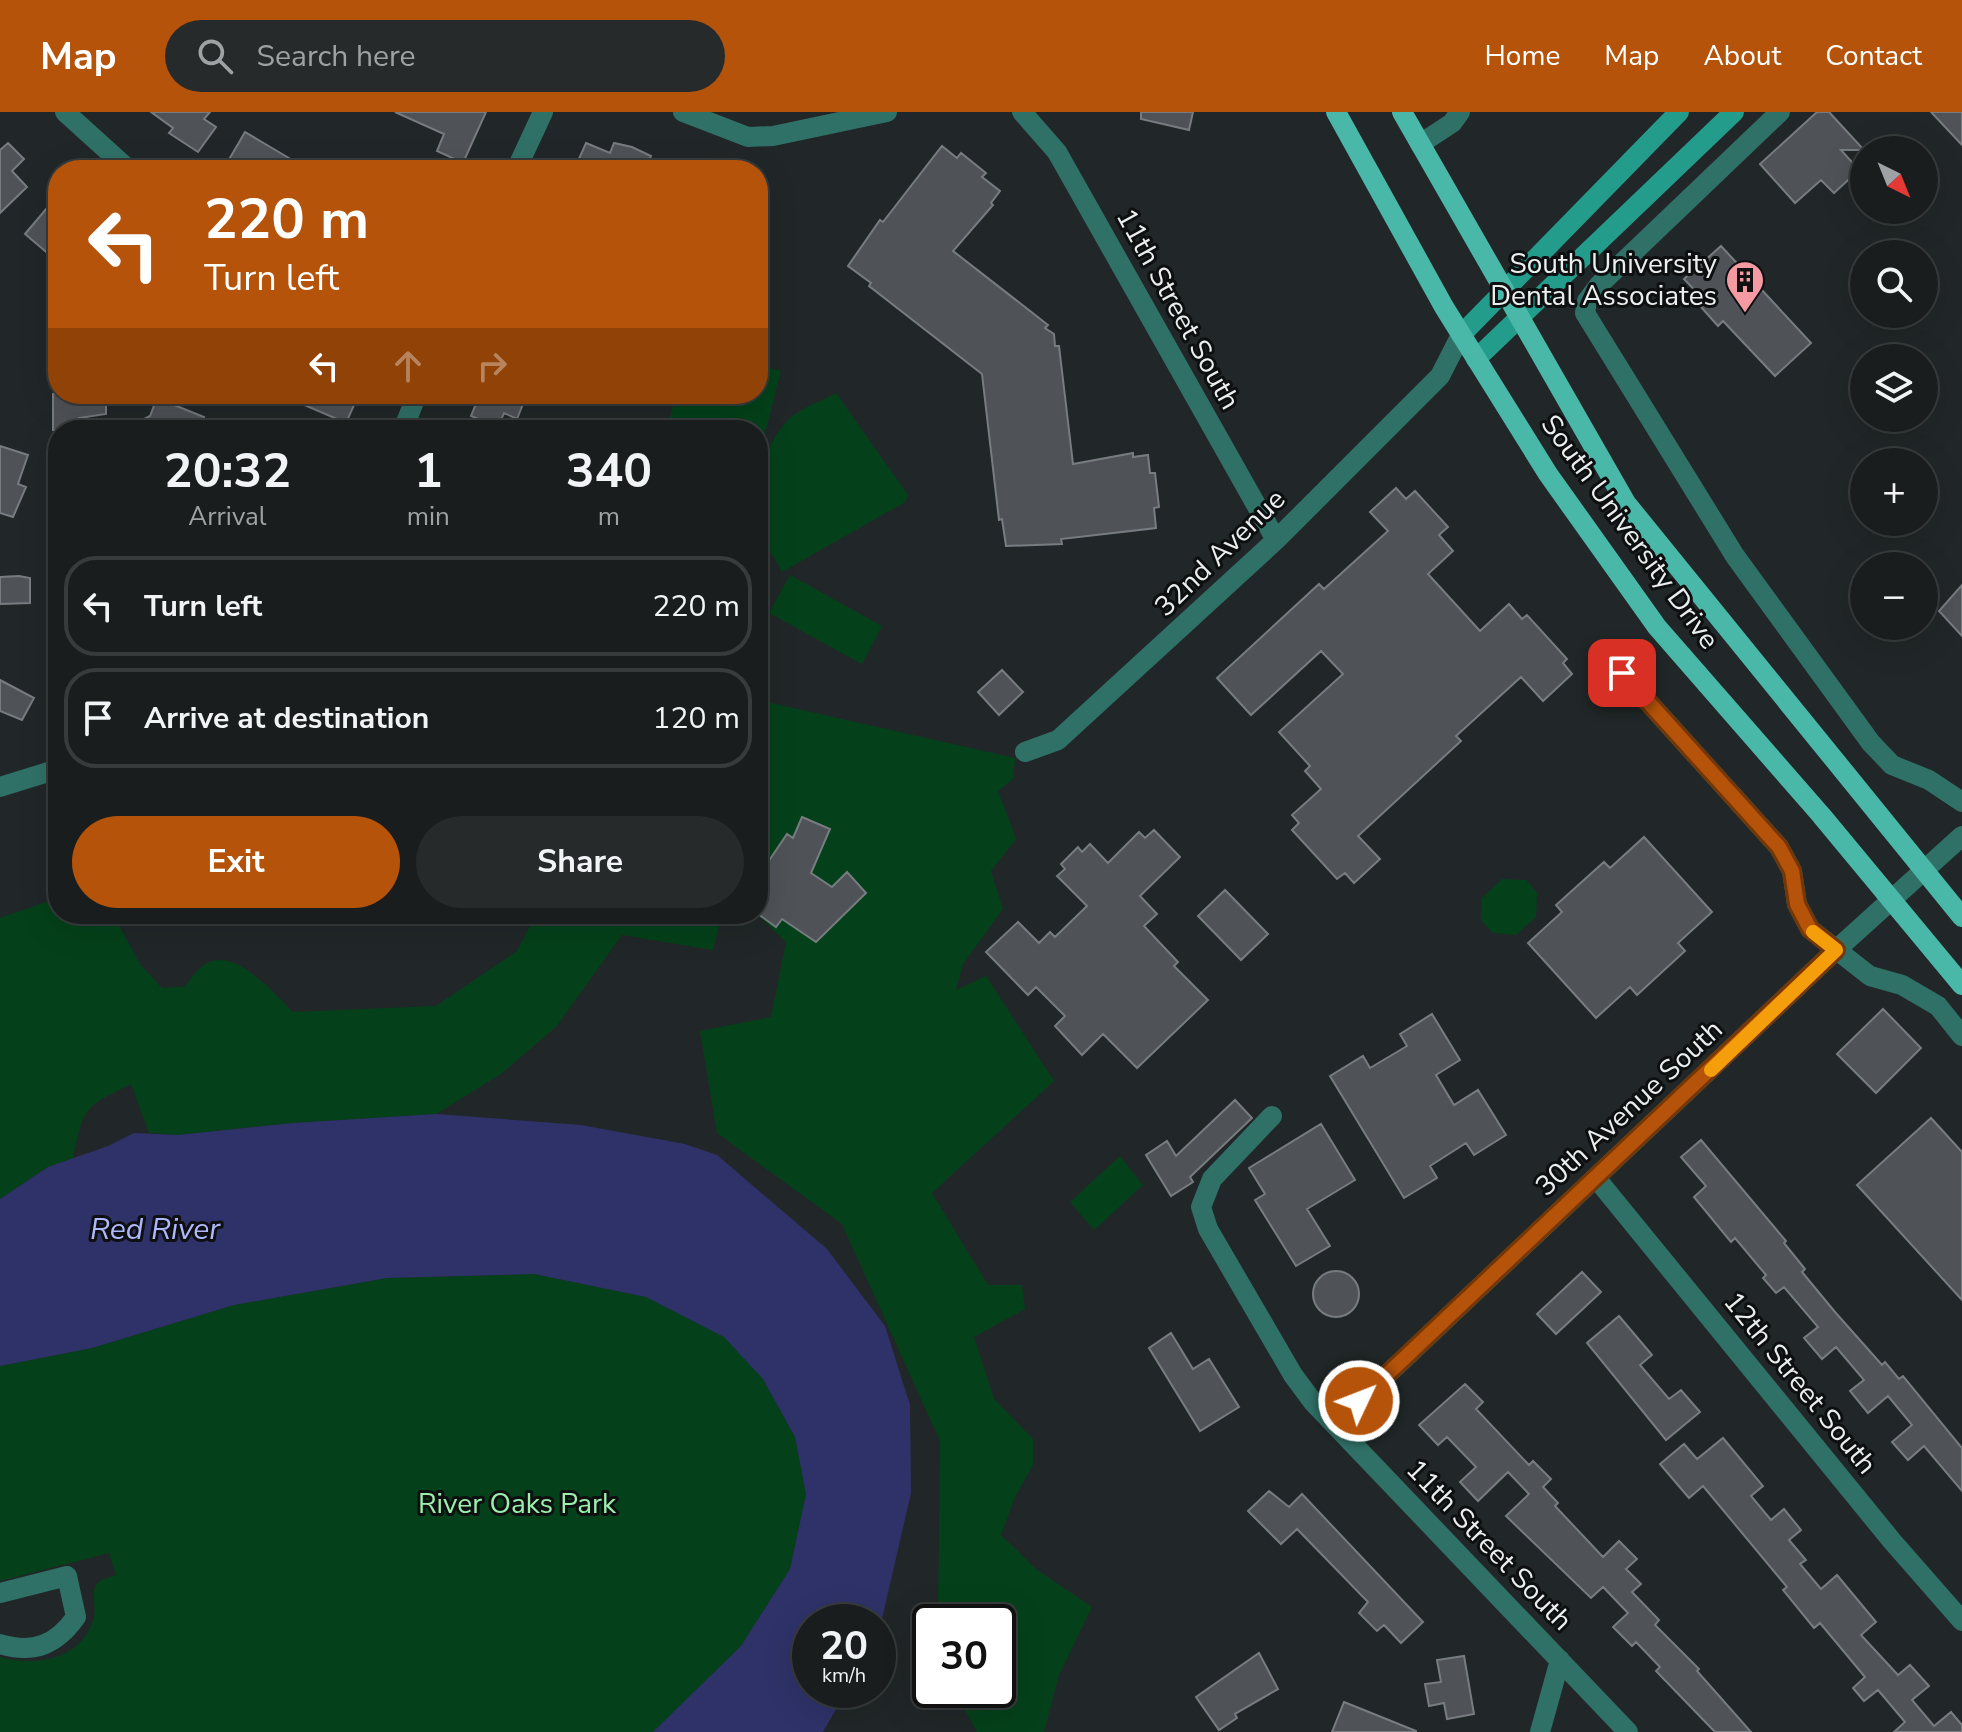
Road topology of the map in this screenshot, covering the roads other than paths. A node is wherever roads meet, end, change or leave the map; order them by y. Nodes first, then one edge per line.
1 (65, 112) edge
2 (543, 112) edge
3 (683, 112) edge
4 (887, 112) edge
5 (1022, 112) edge
6 (1336, 112) edge
7 (1402, 112) edge
8 (1460, 112) edge
9 (1679, 112) edge
10 (1734, 112) edge
11 (1780, 112) edge
12 (1420, 144) junction
13 (118, 160) edge
14 (521, 160) edge
15 (1504, 291) junction
16 (1519, 318) junction
17 (1461, 335) junction
18 (1476, 359) junction
19 (1440, 376) junction
20 (1276, 540) junction
21 (1606, 671) dead end
22 (1025, 752) dead end
23 (48, 772) edge
24 (0, 787) edge
25 (1962, 802) edge
26 (1962, 836) edge
27 (1923, 870) junction
28 (1891, 900) junction
29 (1962, 917) edge
30 (1836, 950) junction
31 (1962, 985) edge
32 (1962, 1036) edge
33 (1272, 1116) dead end
34 (1596, 1178) junction
35 (1335, 1424) junction
36 (0, 1593) edge
37 (1962, 1621) edge
38 (0, 1644) edge
39 (1560, 1660) junction
40 (1540, 1732) edge
41 (1628, 1732) edge

1 - 13 street
2 - 14 street
3 - 4 street
5 - 20 street, 11th Street South
6 - 17 main road, South University Drive
7 - 12 main road, South University Drive
8 - 12 street
9 - 15 main road, 32nd Avenue
10 - 16 main road, 32nd Avenue
11 - 25 street
12 - 15 main road, South University Drive
15 - 16 main road, South University Drive
15 - 17 main road, 32nd Avenue
16 - 18 main road, 32nd Avenue
16 - 27 main road, South University Drive
17 - 18 main road, South University Drive
17 - 19 street, 32nd Avenue
18 - 19 street, 32nd Avenue
18 - 28 main road, South University Drive
19 - 20 street, 32nd Avenue
20 - 22 street, 32nd Avenue
21 - 30 street
23 - 24 street
26 - 27 street, 30th Avenue South
27 - 28 street, 30th Avenue South
27 - 29 main road, South University Drive
28 - 30 street, 30th Avenue South
28 - 31 main road, South University Drive
30 - 32 street
30 - 34 street, 30th Avenue South
33 - 35 street, 11th Street South
34 - 35 street, 30th Avenue South
34 - 37 street, 12th Street South
35 - 39 street, 11th Street South
36 - 38 street
39 - 40 street
39 - 41 street, 11th Street South

